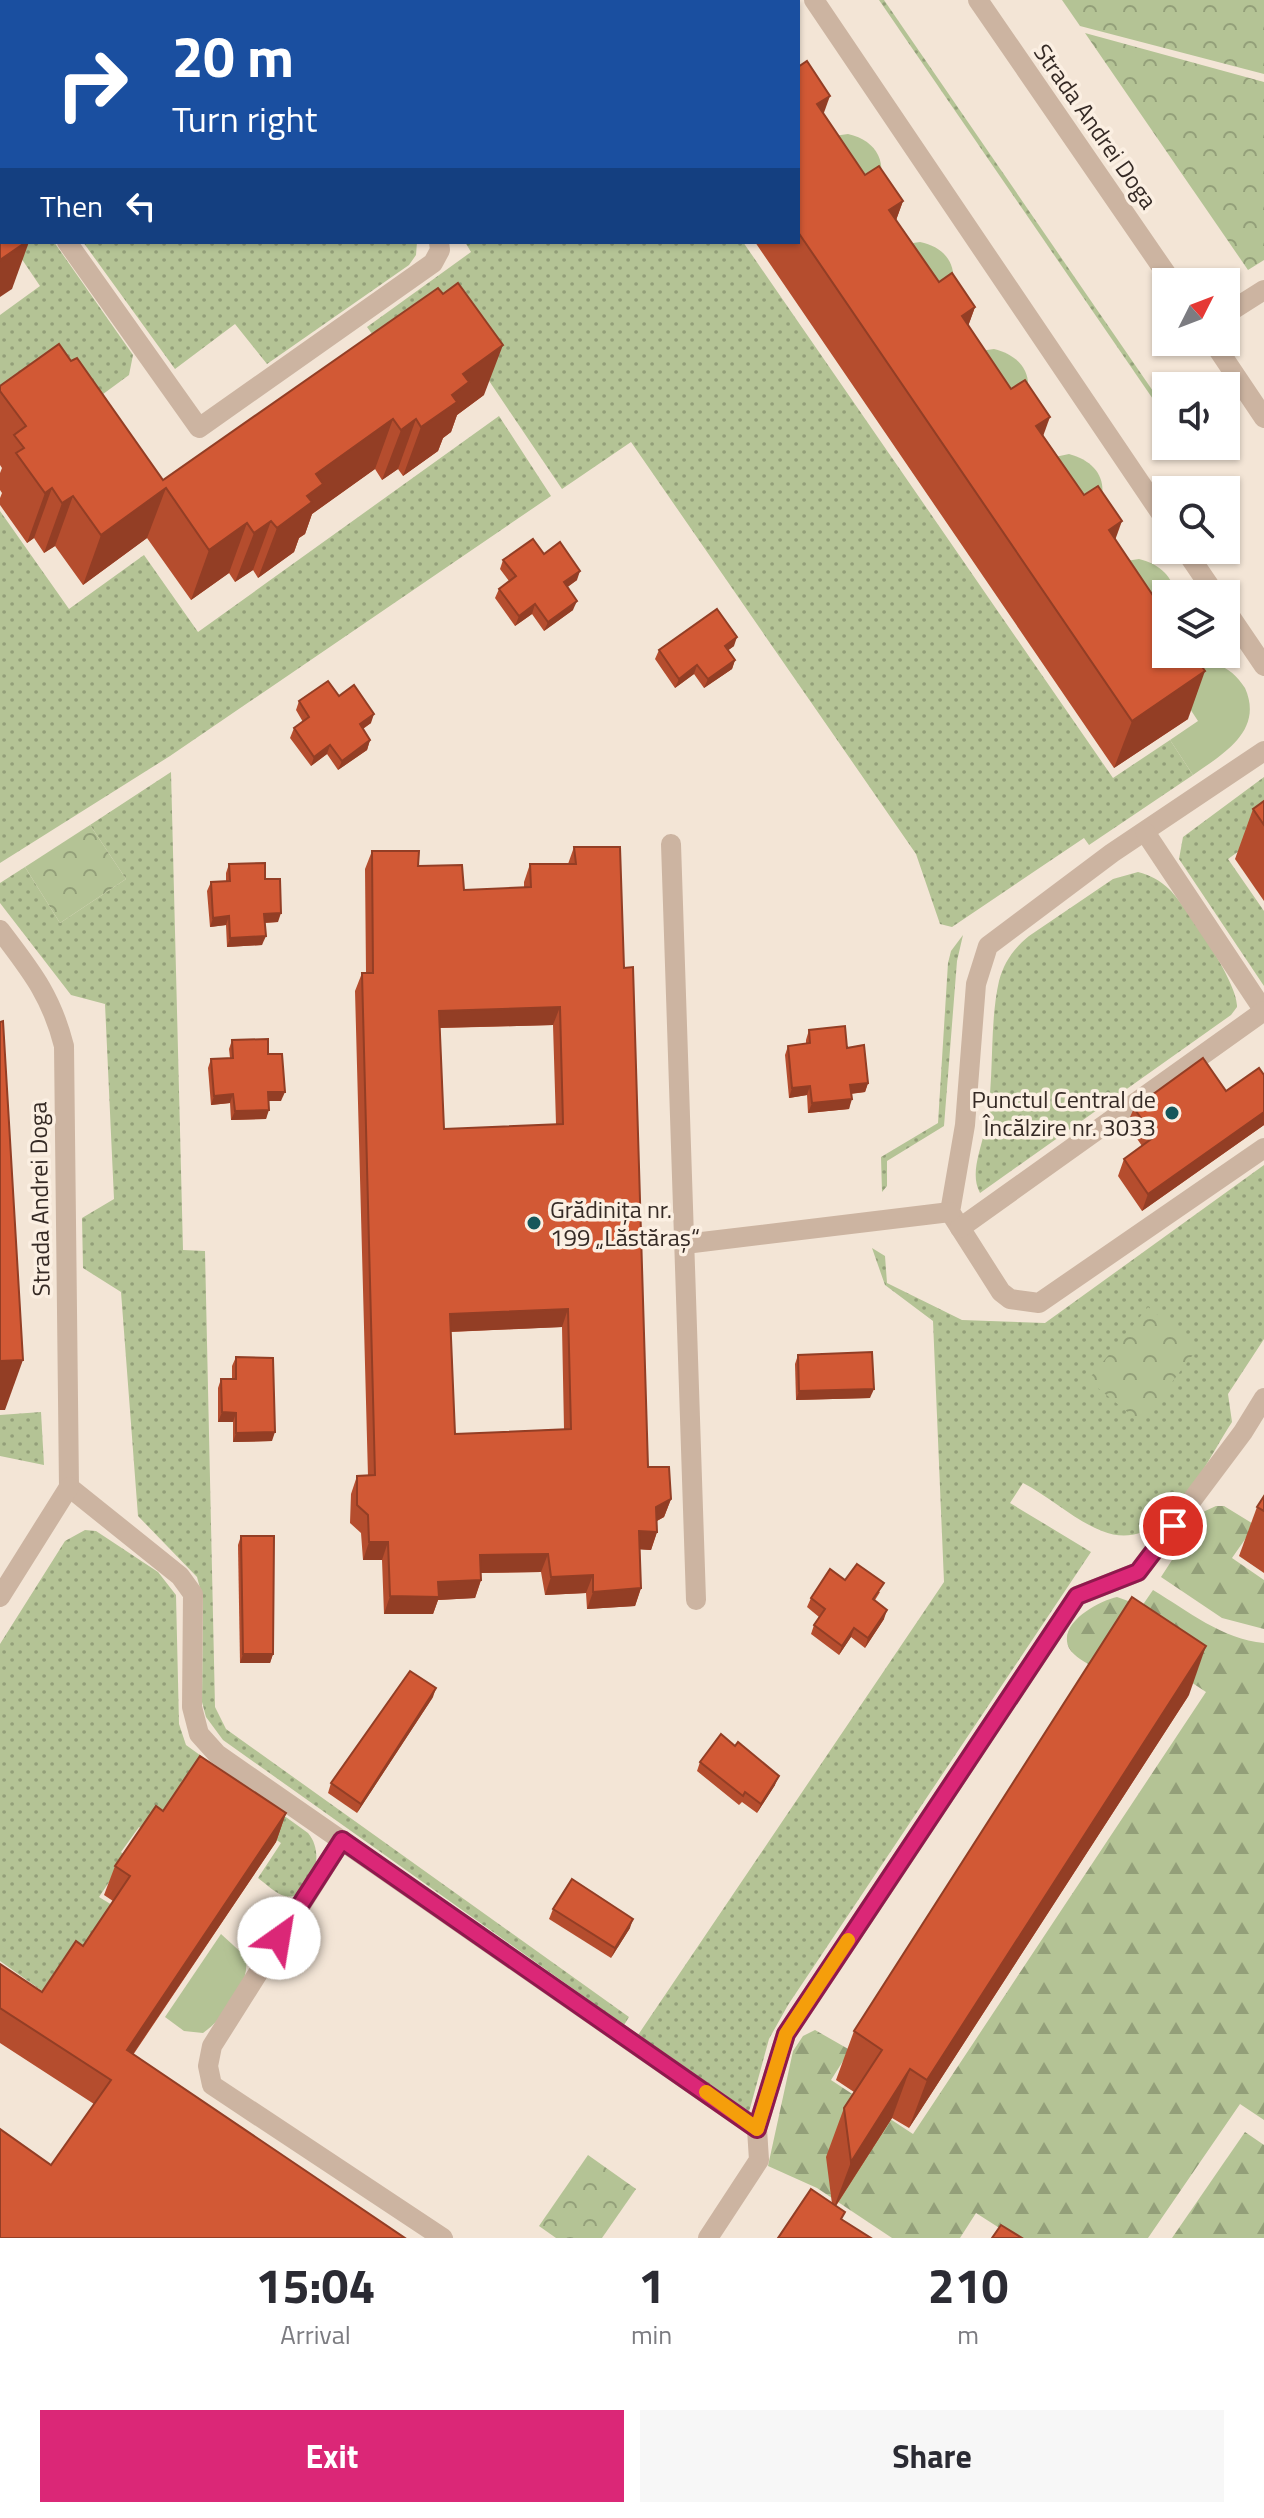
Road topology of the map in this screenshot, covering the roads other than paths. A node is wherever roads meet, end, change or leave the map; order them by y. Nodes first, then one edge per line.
1 (814, 0) edge
2 (978, 0) edge
3 (68, 244) edge
4 (439, 244) edge
5 (1162, 268) edge
6 (1264, 290) edge
7 (1240, 305) edge
8 (1222, 356) edge
9 (1264, 418) edge
10 (1152, 500) edge
11 (1240, 631) edge
12 (1264, 666) edge
13 (1264, 751) edge
14 (1145, 832) junction
15 (671, 844) dead end
16 (0, 930) edge
17 (1264, 1011) edge
18 (1264, 1148) edge
19 (955, 1220) junction
20 (685, 1244) junction
21 (1264, 1398) edge
22 (69, 1487) junction
23 (0, 1597) edge
24 (696, 1600) dead end
25 (342, 1840) junction
26 (757, 2129) junction
27 (443, 2238) edge
28 (708, 2238) edge

1 - 10 street
2 - 5 street, Strada Andrei Doga
3 - 4 street
6 - 7 street
8 - 9 street
11 - 12 street
13 - 14 street
14 - 17 street
14 - 19 street
15 - 20 street
16 - 22 street, Strada Andrei Doga
17 - 19 street
18 - 19 street
19 - 20 street
20 - 24 street
21 - 26 street
22 - 23 street
22 - 25 street
25 - 26 street
25 - 27 street
26 - 28 street

